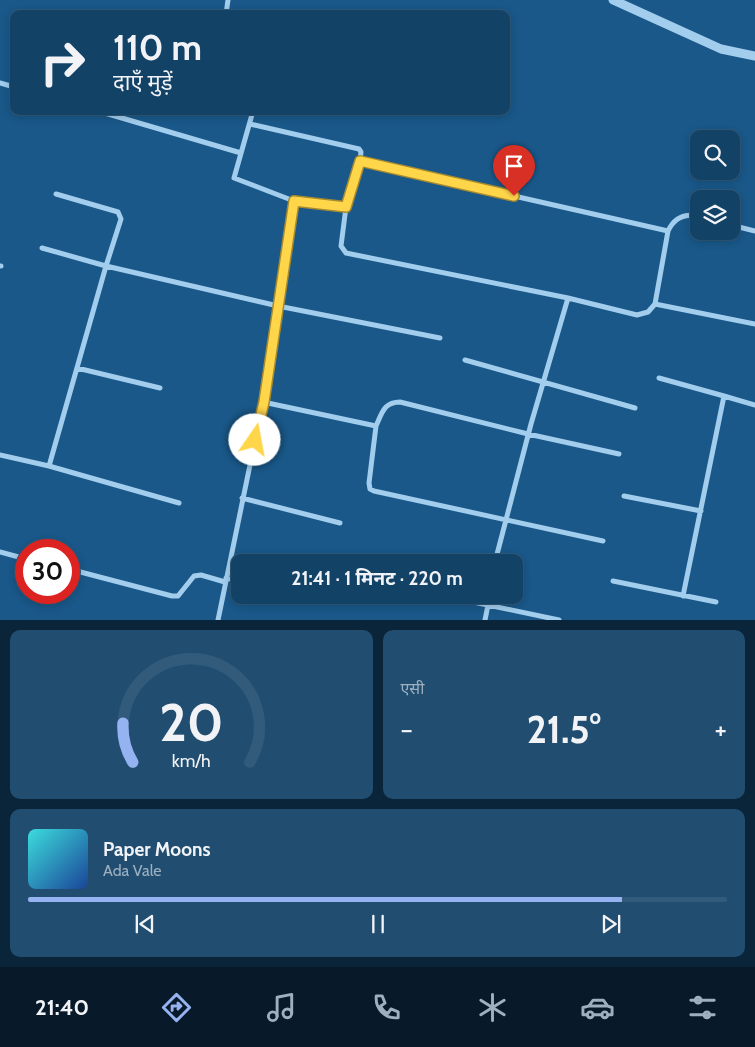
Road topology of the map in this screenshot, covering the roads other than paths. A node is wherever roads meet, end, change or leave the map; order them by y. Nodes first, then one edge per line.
1 (613, 0) edge
2 (755, 56) edge
3 (112, 115) edge
4 (252, 115) edge
5 (250, 124) junction
6 (241, 153) junction
7 (360, 161) junction
8 (56, 194) dead end
9 (294, 201) junction
10 (346, 207) junction
11 (690, 215) edge
12 (740, 227) edge
13 (668, 231) junction
14 (755, 231) edge
15 (42, 248) dead end
16 (106, 266) junction
17 (568, 298) junction
18 (655, 304) junction
19 (278, 306) junction
20 (755, 324) edge
21 (440, 338) dead end
22 (465, 360) dead end
23 (77, 368) junction
24 (659, 378) dead end
25 (543, 381) junction
26 (160, 388) dead end
27 (724, 396) junction
28 (264, 402) junction
29 (755, 406) edge
30 (635, 408) dead end
31 (376, 426) junction
32 (528, 434) junction
33 (619, 454) dead end
34 (0, 455) edge
35 (49, 466) junction
36 (624, 496) dead end
37 (242, 498) junction
38 (179, 503) dead end
39 (701, 511) junction
40 (504, 521) junction
41 (340, 523) dead end
42 (603, 541) dead end
43 (0, 552) edge
44 (497, 554) edge
45 (15, 556) edge
46 (80, 572) edge
47 (226, 580) junction
48 (231, 580) edge
49 (613, 581) dead end
50 (683, 596) junction
51 (716, 602) dead end
52 (479, 604) edge
53 (488, 606) junction
54 (218, 620) edge
55 (485, 620) edge
56 (559, 620) edge

1 - 2 street
3 - 6 street
4 - 5 street
5 - 6 street
5 - 7 street
6 - 9 street
7 - 10 street
7 - 13 street
8 - 16 street
9 - 10 street
9 - 19 street
10 - 17 street
11 - 13 street
12 - 14 street
13 - 18 street
15 - 16 street
16 - 19 street
16 - 23 street
17 - 18 street
17 - 25 street
18 - 20 street
19 - 21 street
19 - 28 street
22 - 25 street
23 - 26 street
23 - 35 street
24 - 27 street
25 - 30 street
25 - 32 street
27 - 29 street
27 - 39 street
28 - 31 street
28 - 37 street
31 - 32 street
31 - 40 street
32 - 33 street
32 - 40 street
34 - 35 street
35 - 38 street
36 - 39 street
37 - 41 street
37 - 47 street
39 - 50 street
40 - 42 street
40 - 44 street
43 - 45 street
46 - 47 street
47 - 48 street
47 - 54 street
49 - 50 street
50 - 51 street
52 - 53 street
53 - 55 street
53 - 56 street

